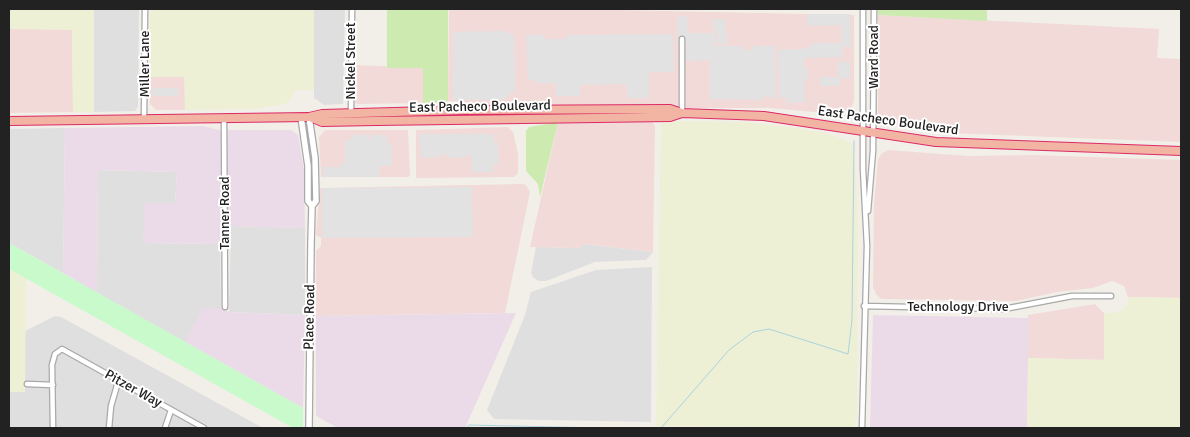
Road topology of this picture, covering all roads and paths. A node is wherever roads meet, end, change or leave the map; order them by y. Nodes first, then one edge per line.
1 (145, 9) edge
2 (352, 9) edge
3 (863, 9) edge
4 (874, 9) edge
5 (682, 39) dead end
6 (682, 113) junction
7 (351, 114) junction
8 (305, 117) junction
9 (224, 118) junction
10 (144, 119) junction
11 (9, 120) edge
12 (862, 132) junction
13 (874, 134) junction
14 (1181, 151) edge
15 (867, 224) junction
16 (1111, 296) dead end
17 (864, 306) junction
18 (225, 307) dead end
19 (118, 382) junction
20 (27, 384) dead end
21 (53, 385) junction
22 (171, 410) junction
23 (53, 428) edge
24 (109, 428) edge
25 (165, 428) edge
26 (204, 428) edge
27 (309, 428) edge
28 (862, 428) edge

1 - 10 street, Miller Lane
2 - 7 street, Nickel Street
3 - 12 street, Ward Road
4 - 13 street, Ward Road
5 - 6 street
6 - 7 highway, East Pacheco Boulevard
6 - 8 highway, East Pacheco Boulevard
6 - 12 highway, East Pacheco Boulevard
7 - 8 highway, East Pacheco Boulevard
8 - 9 highway, East Pacheco Boulevard
8 - 27 street, Place Road
9 - 10 highway, East Pacheco Boulevard
9 - 18 street, Tanner Road
10 - 11 highway, East Pacheco Boulevard
12 - 13 highway, East Pacheco Boulevard
12 - 15 street, Ward Road
13 - 14 highway, East Pacheco Boulevard
13 - 15 street, Ward Road
15 - 17 street, Ward Road
16 - 17 street, Technology Drive
17 - 28 street, Ward Road
19 - 21 street, Pitzer Way
19 - 22 street, Pitzer Way
19 - 24 street
20 - 21 street
21 - 23 street
22 - 25 street
22 - 26 street, Pitzer Way

